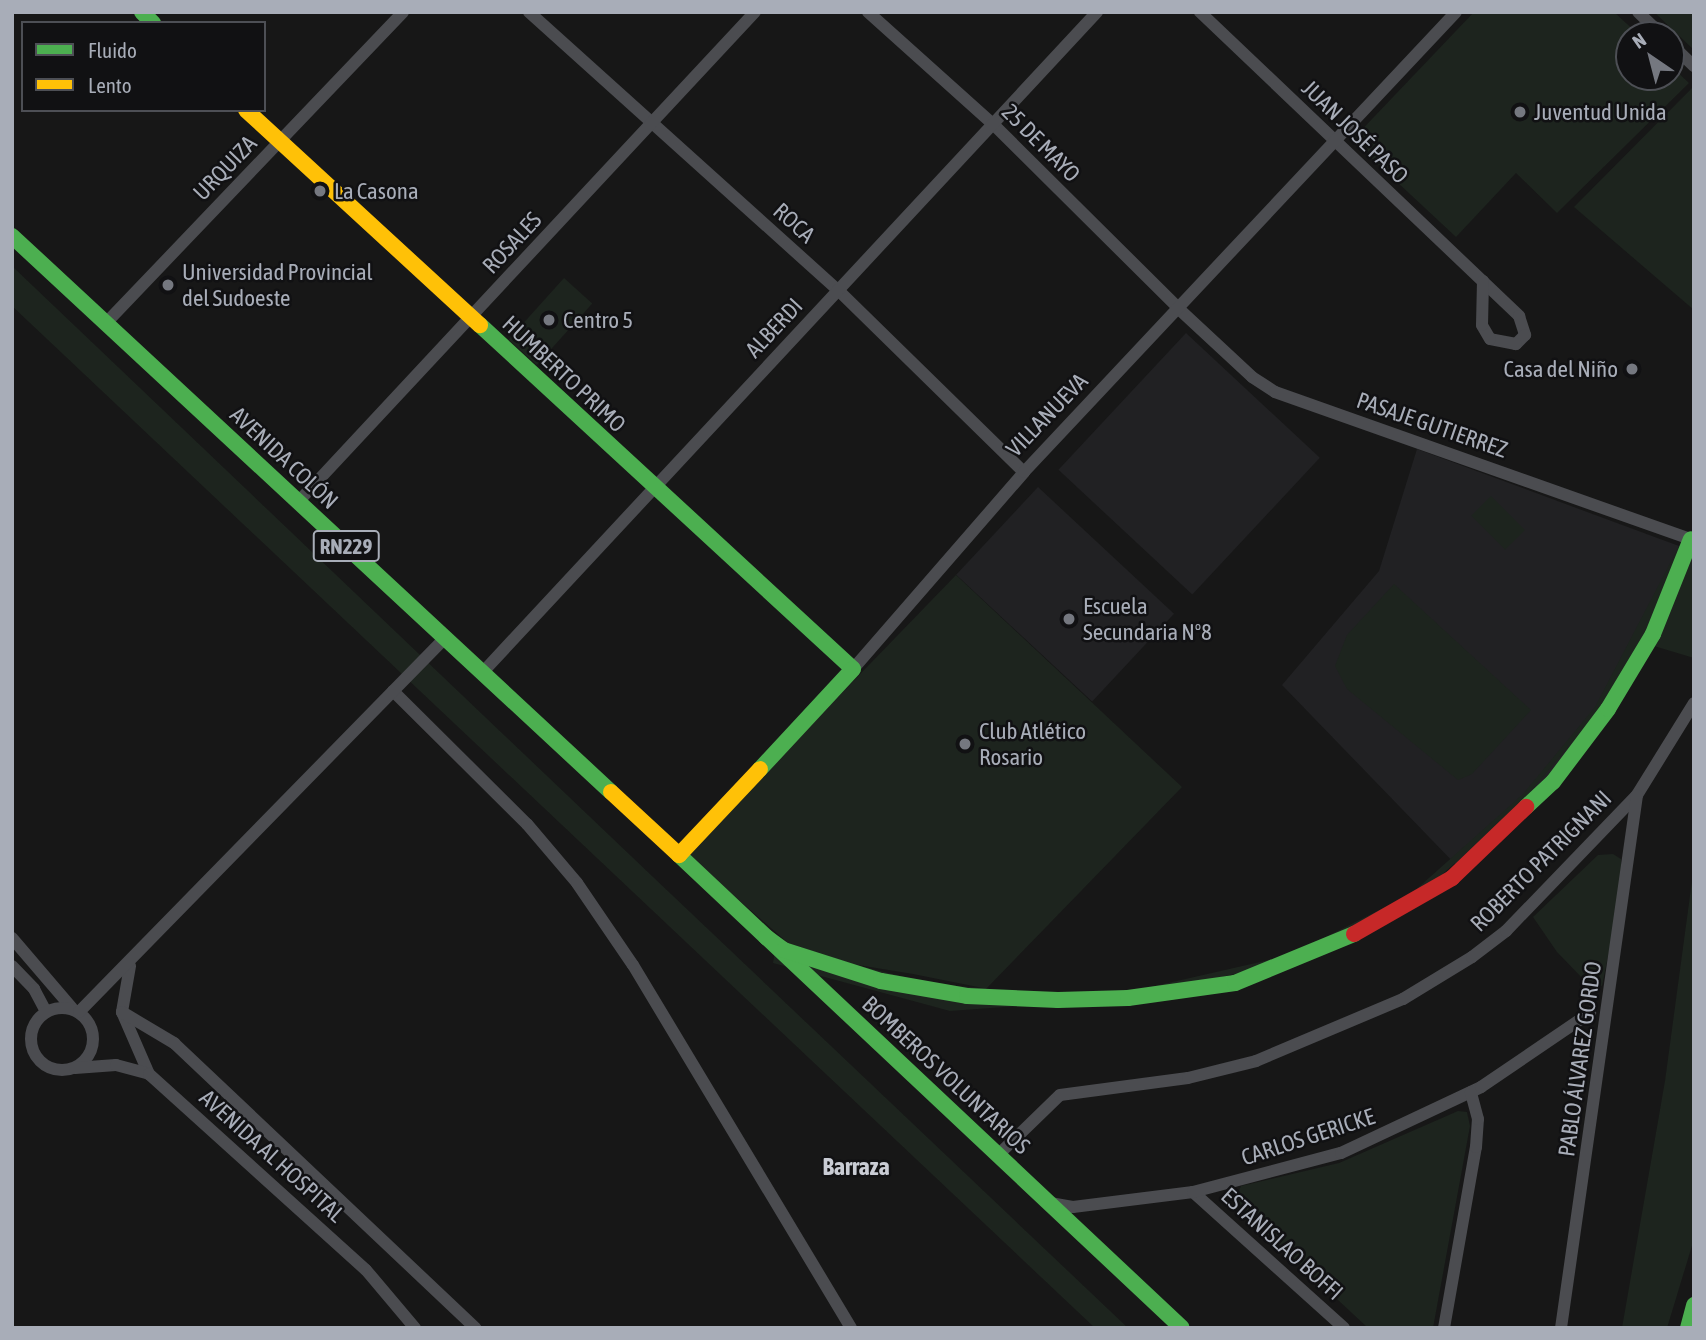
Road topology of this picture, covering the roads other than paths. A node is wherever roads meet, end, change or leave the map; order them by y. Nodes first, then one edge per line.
1 (403, 12) edge
2 (529, 12) edge
3 (755, 12) edge
4 (868, 12) edge
5 (1097, 12) edge
6 (1200, 12) edge
7 (1456, 12) edge
8 (248, 112) edge
9 (651, 124) junction
10 (993, 124) junction
11 (279, 142) junction
12 (1334, 142) junction
13 (12, 236) edge
14 (1483, 281) junction
15 (838, 290) junction
16 (1180, 310) junction
17 (470, 319) junction
18 (106, 323) junction
19 (1024, 472) junction
20 (654, 488) junction
21 (298, 502) junction
22 (1693, 539) edge
23 (445, 638) junction
24 (853, 669) junction
25 (482, 673) junction
26 (393, 691) junction
27 (1694, 703) edge
28 (1637, 795) junction
29 (679, 855) junction
30 (766, 937) junction
31 (12, 938) edge
32 (132, 960) junction
33 (12, 966) edge
34 (75, 1010) junction
35 (46, 1012) junction
36 (122, 1012) junction
37 (1590, 1013) dead end
38 (75, 1068) junction
39 (149, 1074) junction
40 (1471, 1092) junction
41 (998, 1155) junction
42 (1192, 1192) junction
43 (1050, 1203) junction
44 (1694, 1305) edge
45 (415, 1328) edge
46 (475, 1328) edge
47 (850, 1328) edge
48 (1182, 1328) edge
49 (1344, 1328) edge
50 (1444, 1328) edge
51 (1561, 1328) edge
52 (1688, 1328) edge

1 - 11 street, URQUIZA
2 - 9 street, ROCA
3 - 9 street, ROSALES
4 - 10 street, 25 DE MAYO
5 - 10 street, ALBERDI
6 - 12 street, JUAN JOSÉ PASO
7 - 12 street, VILLANUEVA
8 - 11 main road, HUMBERTO PRIMO
9 - 15 street, ROCA
9 - 17 street, ROSALES
10 - 15 street, ALBERDI
10 - 16 street, 25 DE MAYO
11 - 17 main road, HUMBERTO PRIMO
11 - 18 street, URQUIZA
12 - 14 street, JUAN JOSÉ PASO
12 - 16 street, VILLANUEVA
13 - 18 main road, AVENIDA COLÓN / RN229
14 - 14 street, JUAN JOSÉ PASO
15 - 19 street, ROCA
15 - 20 street, ALBERDI
16 - 19 street, VILLANUEVA
16 - 22 street, PASAJE GUTIERREZ
17 - 20 main road, HUMBERTO PRIMO
17 - 21 street, ROSALES
18 - 21 main road, AVENIDA COLÓN / RN229
19 - 24 street, VILLANUEVA
20 - 24 main road, HUMBERTO PRIMO
20 - 25 street, ALBERDI
21 - 23 main road, AVENIDA COLÓN / RN229
22 - 30 main road
23 - 25 main road, AVENIDA COLÓN / RN229
23 - 26 street
24 - 29 main road, VILLANUEVA
25 - 29 main road, AVENIDA COLÓN / RN229
26 - 32 street
26 - 47 street
27 - 28 street, ROBERTO PATRIGNANI
28 - 41 street, ROBERTO PATRIGNANI
28 - 51 street, PABLO ÁLVAREZ GORDO
29 - 30 main road, BOMBEROS VOLUNTARIOS / RN229
30 - 41 main road, BOMBEROS VOLUNTARIOS / RN229
31 - 34 street
32 - 34 street
32 - 36 street
33 - 35 street
34 - 35 street
34 - 38 street
35 - 38 street
36 - 39 street
36 - 46 street
37 - 40 street, CARLOS GERICKE
38 - 39 street, AVENIDA AL HOSPITAL
39 - 45 street, AVENIDA AL HOSPITAL
40 - 42 street, CARLOS GERICKE
40 - 50 street
41 - 43 main road, BOMBEROS VOLUNTARIOS / RN229
42 - 43 street, CARLOS GERICKE
42 - 49 street, ESTANISLAO BOFFI
43 - 48 main road, BOMBEROS VOLUNTARIOS / RN229
44 - 52 main road

